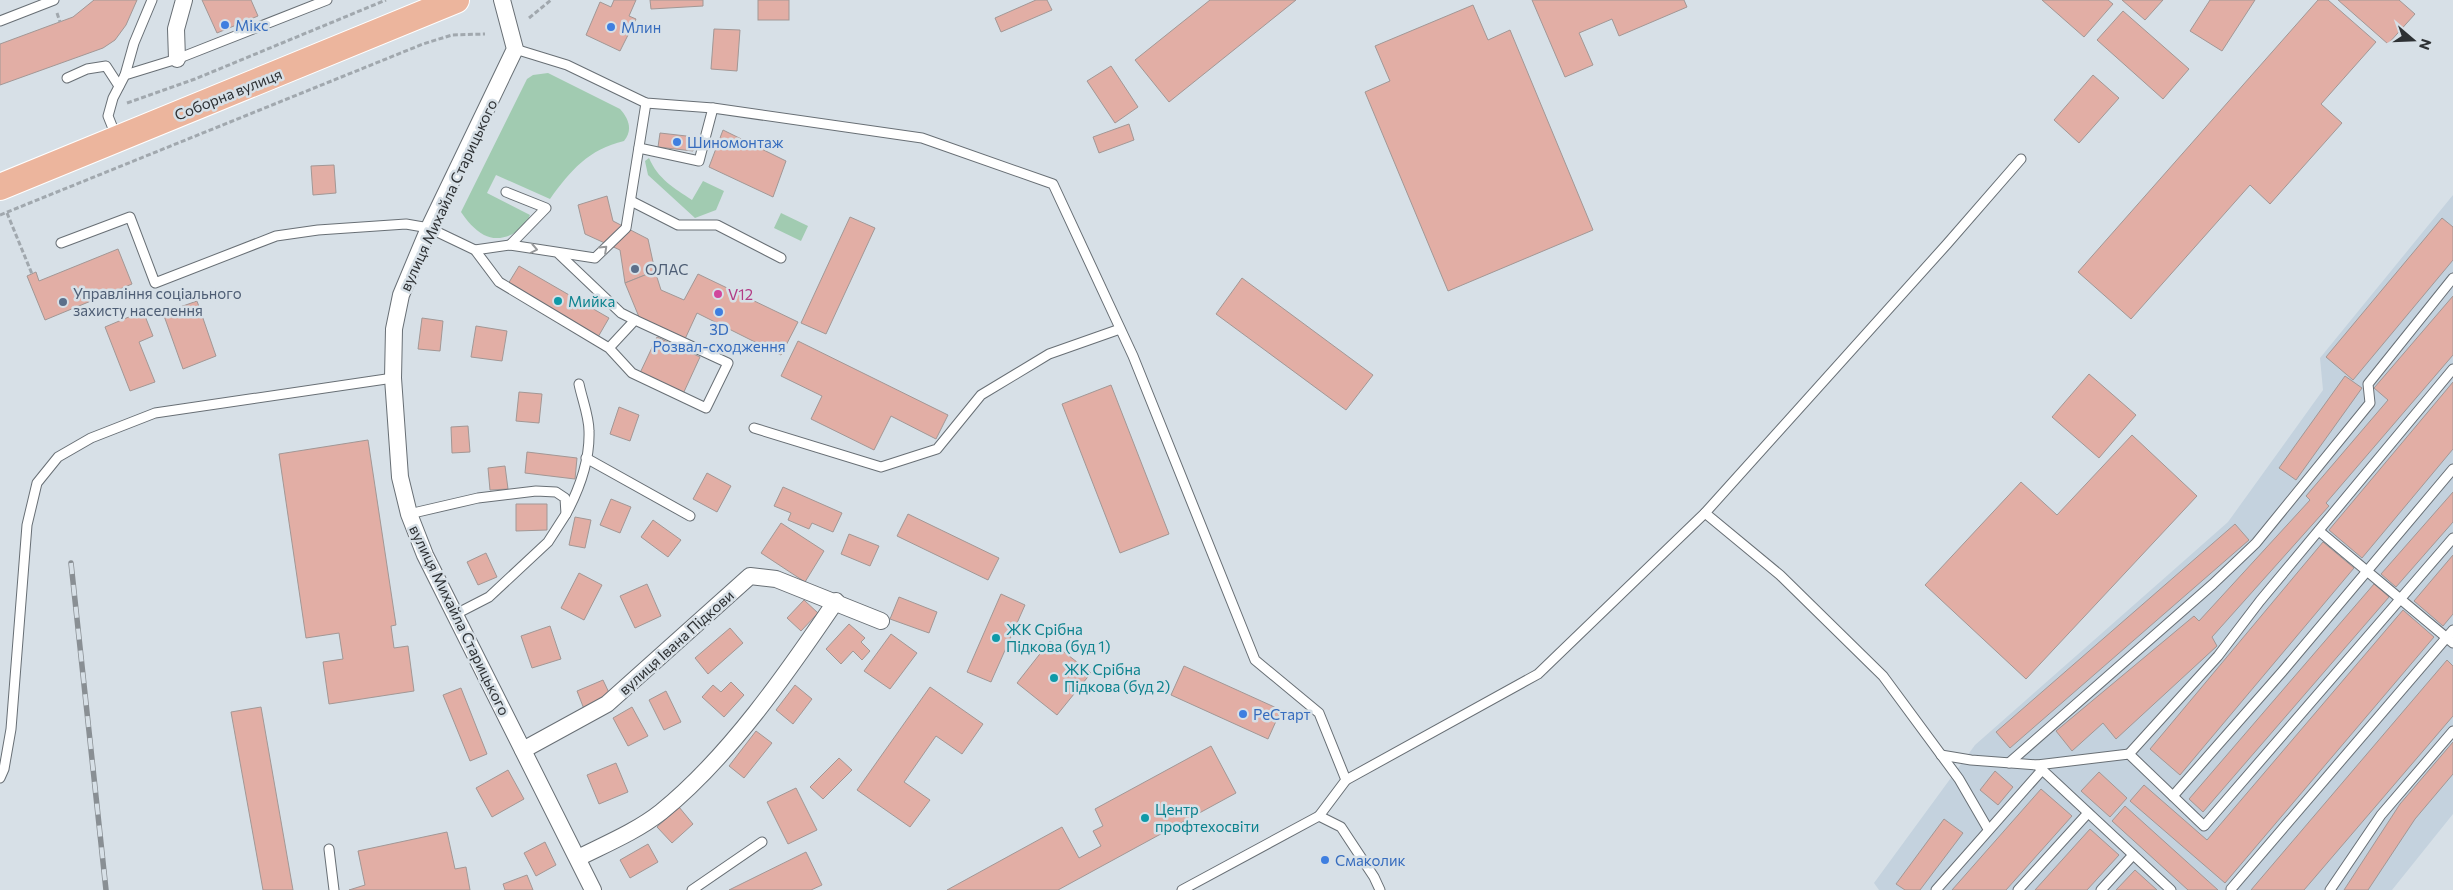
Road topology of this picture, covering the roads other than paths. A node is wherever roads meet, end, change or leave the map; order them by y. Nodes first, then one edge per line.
1 (54, 0) edge
2 (152, 0) edge
3 (184, 0) edge
4 (327, 0) edge
5 (456, 0) edge
6 (502, 0) edge
7 (0, 20) edge
8 (515, 49) junction
9 (177, 60) junction
10 (125, 75) junction
11 (67, 78) dead end
12 (119, 86) junction
13 (646, 103) junction
14 (714, 108) junction
15 (117, 139) junction
16 (639, 148) junction
17 (2021, 159) dead end
18 (0, 187) edge
19 (506, 192) dead end
20 (631, 201) junction
21 (429, 228) junction
22 (61, 244) dead end
23 (510, 244) junction
24 (474, 250) junction
25 (559, 254) junction
26 (781, 258) dead end
27 (2453, 278) edge
28 (635, 320) junction
29 (1120, 329) junction
30 (609, 348) junction
31 (2453, 369) edge
32 (393, 378) junction
33 (579, 384) dead end
34 (754, 428) dead end
35 (586, 458) junction
36 (2453, 469) edge
37 (1705, 513) junction
38 (409, 514) junction
39 (566, 514) junction
40 (690, 516) dead end
41 (2318, 531) junction
42 (2453, 538) edge
43 (2368, 571) junction
44 (2401, 598) junction
45 (836, 602) junction
46 (454, 615) junction
47 (881, 621) dead end
48 (2451, 637) edge
49 (2453, 730) edge
50 (523, 750) junction
51 (2129, 754) junction
52 (1941, 755) junction
53 (2009, 763) junction
54 (2040, 768) junction
55 (0, 778) edge
56 (1346, 780) junction
57 (2173, 796) junction
58 (2088, 813) junction
59 (1319, 816) junction
60 (1988, 829) junction
61 (762, 842) dead end
62 (329, 849) dead end
63 (2133, 854) junction
64 (578, 858) junction
65 (2231, 889) edge
66 (334, 890) edge
67 (594, 890) edge
68 (692, 890) edge
69 (1182, 890) edge
70 (1380, 890) edge
71 (1936, 890) edge
72 (2018, 890) edge
73 (2102, 890) edge
74 (2172, 890) edge
75 (2330, 890) edge

1 - 7 lane
2 - 10 lane
3 - 9 street
4 - 9 lane
5 - 15 main road, Соборна вулиця
6 - 8 street
8 - 13 lane
8 - 21 street, вулиця Михайла Старицького
9 - 10 lane
10 - 12 lane
11 - 12 lane
12 - 15 lane
13 - 14 lane
13 - 16 lane
14 - 16 lane
14 - 29 lane
15 - 18 main road, Соборна вулиця
16 - 20 lane
17 - 37 lane
19 - 23 lane
25 -> 20 lane
20 - 26 lane
21 - 22 lane
21 - 24 lane
21 - 32 street, вулиця Михайла Старицького
23 - 24 lane
23 -> 25 lane
24 - 30 lane
25 - 28 lane
27 - 53 lane
28 - 30 lane
28 - 30 lane
29 - 34 lane
29 - 56 lane
31 - 41 lane
32 - 38 street, вулиця Михайла Старицького
32 - 55 lane
33 - 35 lane
35 - 39 lane
35 - 40 lane
36 - 43 lane
37 - 52 lane
37 - 56 lane
38 - 39 lane
38 - 46 street, вулиця Михайла Старицького
39 - 46 lane
41 - 43 lane
41 - 51 lane
42 - 44 lane
43 - 44 lane
43 - 57 lane
44 - 48 lane
44 - 57 lane
45 - 47 street, вулиця Івана Підкови
45 - 50 street, вулиця Івана Підкови
45 - 64 street
46 - 50 street, вулиця Михайла Старицького
48 - 65 lane
49 - 75 lane
50 - 64 street, вулиця Михайла Старицького
51 - 54 lane
51 - 57 lane
52 - 53 lane
52 - 60 lane
53 - 54 lane
54 - 58 lane
54 - 60 lane
56 - 59 lane
58 - 63 lane
58 - 72 lane
59 - 69 lane
59 - 70 lane
60 - 71 lane
61 - 68 lane
62 - 66 lane
63 - 73 lane
63 - 74 lane
64 - 67 street, вулиця Михайла Старицького

